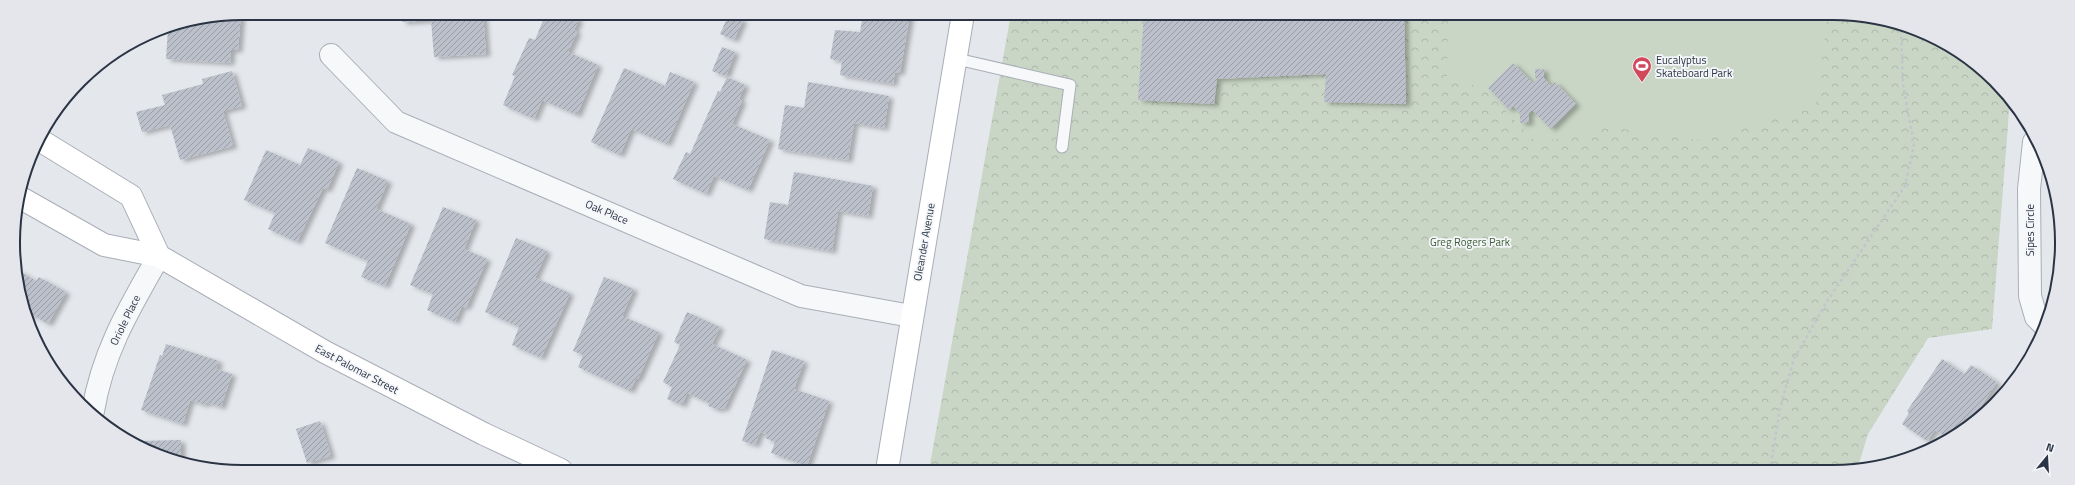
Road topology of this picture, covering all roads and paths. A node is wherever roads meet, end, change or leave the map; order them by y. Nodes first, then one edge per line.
1 (963, 20) edge
2 (1901, 31) edge
3 (331, 56) dead end
4 (957, 59) junction
5 (44, 143) edge
6 (1062, 146) dead end
7 (2033, 147) edge
8 (24, 200) edge
9 (159, 256) junction
10 (912, 316) junction
11 (2040, 321) edge
12 (94, 408) edge
13 (550, 465) edge
14 (888, 465) edge
15 (1771, 465) edge

1 - 4 main road, Oleander Avenue
2 - 15 path
3 - 10 street, Oak Place
4 - 6 lane
4 - 10 main road, Oleander Avenue
5 - 9 main road
7 - 11 street, Sipes Circle
8 - 9 main road, East Palomar Street
9 - 12 street, Oriole Place
9 - 13 main road, East Palomar Street
10 - 14 main road, Oleander Avenue

